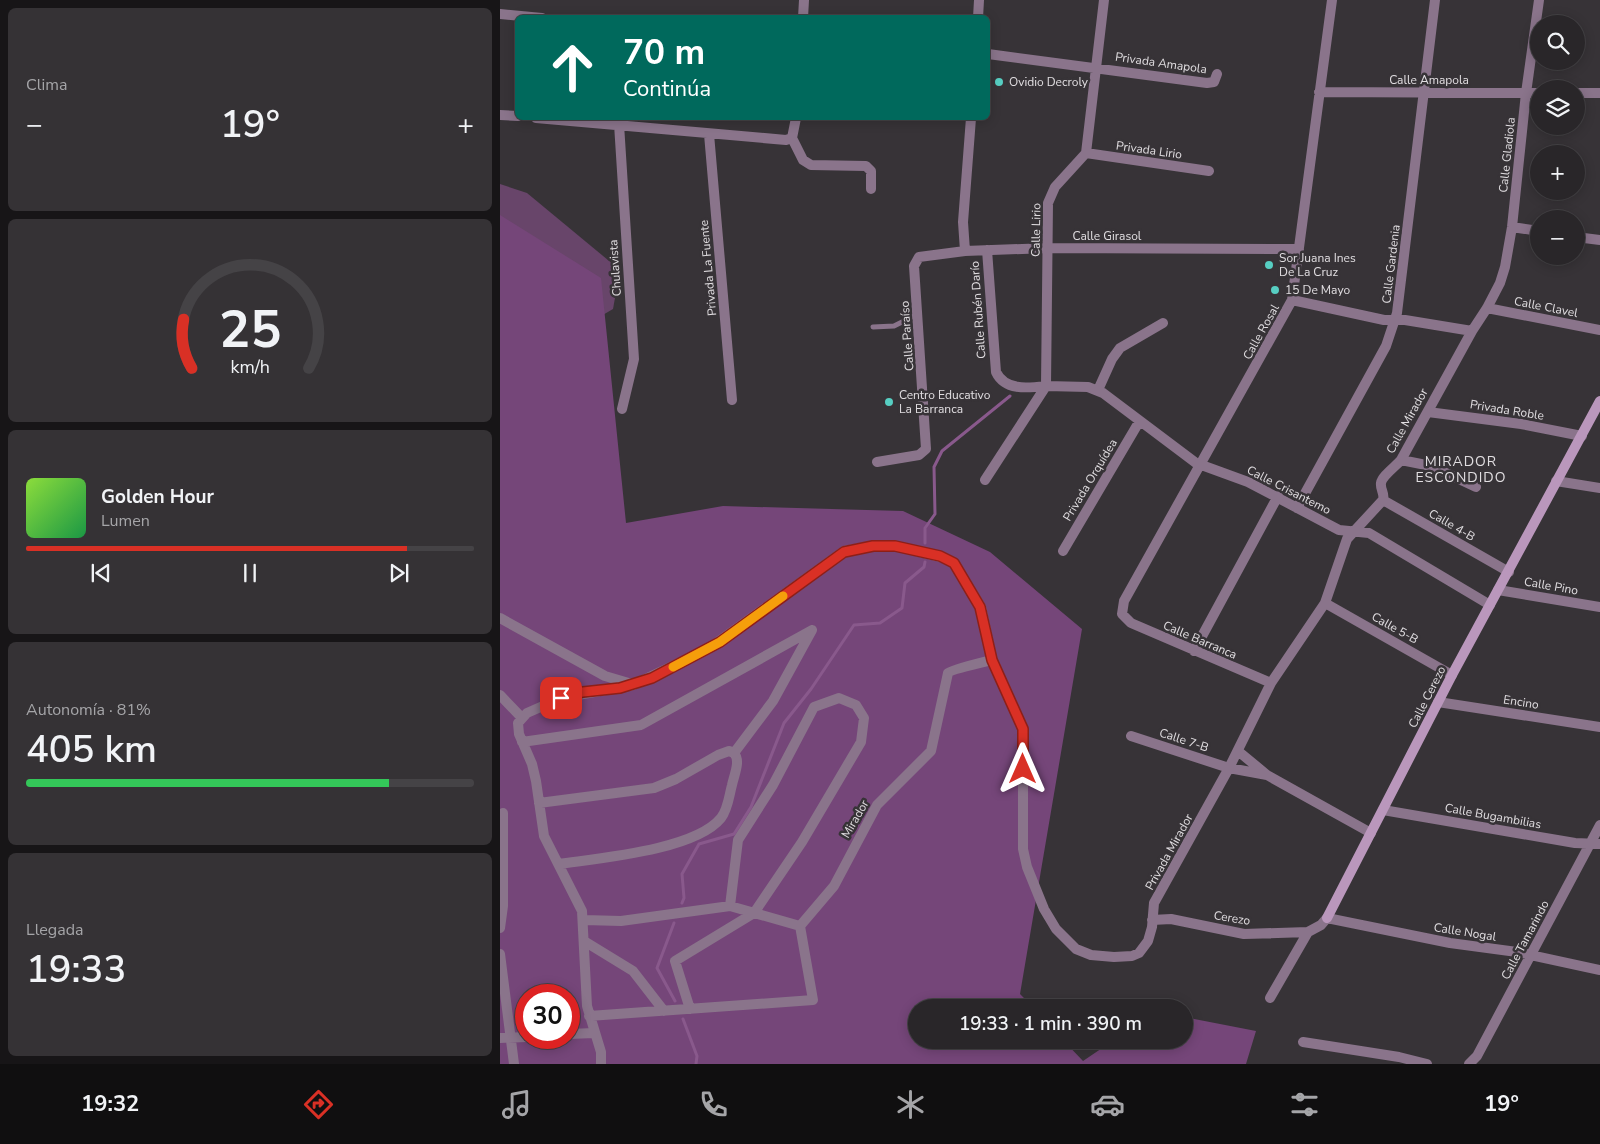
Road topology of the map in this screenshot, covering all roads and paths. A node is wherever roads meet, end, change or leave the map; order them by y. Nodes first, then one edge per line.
1 (804, 0) edge
2 (979, 0) edge
3 (1104, 0) edge
4 (1332, 0) edge
5 (1435, 0) edge
6 (1539, 0) edge
7 (500, 14) edge
8 (515, 15) edge
9 (803, 15) edge
10 (978, 15) edge
11 (990, 54) edge
12 (1097, 67) junction
13 (1217, 74) dead end
14 (1319, 92) junction
15 (1423, 92) junction
16 (1526, 93) junction
17 (1530, 93) edge
18 (1585, 93) edge
19 (1600, 93) edge
20 (500, 114) edge
21 (515, 116) edge
22 (564, 120) edge
23 (796, 120) edge
24 (971, 120) edge
25 (619, 124) junction
26 (709, 134) junction
27 (792, 138) junction
28 (1086, 153) junction
29 (1209, 171) dead end
30 (871, 188) dead end
31 (1512, 227) junction
32 (1530, 230) edge
33 (1585, 238) edge
34 (1600, 240) edge
35 (1048, 248) junction
36 (1299, 249) junction
37 (987, 250) junction
38 (965, 251) junction
39 (916, 259) joint
40 (1292, 300) junction
41 (1487, 308) junction
42 (919, 314) junction
43 (1395, 320) junction
44 (1163, 323) dead end
45 (873, 327) dead end
46 (1600, 330) edge
47 (1472, 331) junction
48 (1049, 386) junction
49 (1098, 390) junction
50 (732, 400) dead end
51 (1600, 401) edge
52 (622, 409) dead end
53 (1428, 412) junction
54 (1139, 422) junction
55 (1582, 436) junction
56 (1401, 460) junction
57 (877, 462) dead end
58 (1201, 465) junction
59 (985, 480) dead end
60 (1556, 481) junction
61 (1476, 487) dead end
62 (1600, 488) edge
63 (1278, 496) junction
64 (1382, 500) junction
65 (1297, 508) junction
66 (1352, 532) junction
67 (1063, 551) dead end
68 (1508, 572) junction
69 (1498, 590) junction
70 (1325, 603) junction
71 (1490, 605) junction
72 (1600, 607) edge
73 (1122, 614) joint
74 (500, 618) edge
75 (1194, 651) junction
76 (992, 660) junction
77 (1452, 674) junction
78 (1271, 683) junction
79 (633, 685) junction
80 (500, 695) edge
81 (1438, 702) junction
82 (522, 718) junction
83 (1600, 727) edge
84 (1131, 736) dead end
85 (522, 742) junction
86 (1238, 751) junction
87 (734, 752) junction
88 (1229, 768) junction
89 (1267, 775) junction
90 (538, 803) junction
91 (1383, 810) junction
92 (503, 813) dead end
93 (1600, 825) edge
94 (1371, 833) junction
95 (1595, 844) edge
96 (559, 864) junction
97 (730, 906) junction
98 (754, 913) junction
99 (1327, 918) junction
100 (584, 920) junction
101 (1152, 920) junction
102 (800, 926) junction
103 (500, 928) edge
104 (1308, 932) junction
105 (584, 942) junction
106 (500, 954) edge
107 (1532, 955) junction
108 (1600, 970) edge
109 (1270, 998) dead end
110 (690, 1009) junction
111 (664, 1011) junction
112 (589, 1016) junction
113 (594, 1032) junction
114 (580, 1033) edge
115 (500, 1038) edge
116 (512, 1038) junction
117 (515, 1038) edge
118 (1303, 1042) dead end
119 (1397, 1061) edge
120 (514, 1064) edge
121 (601, 1064) edge
122 (1427, 1064) edge
123 (1469, 1064) edge

1 - 9 street
2 - 10 street
3 - 12 street
4 - 14 street, Calle Rosal
5 - 15 street, Calle Gardenia
6 - 16 street, Calle Gladiola
7 - 8 street
11 - 12 street
12 - 13 street, Privada Amapola
12 - 28 street
14 - 15 street, Calle Amapola
14 - 36 street, Calle Rosal
15 - 16 street, Calle Amapola
15 - 43 street, Calle Gardenia
16 - 17 street, Calle Amapola
16 - 31 street, Calle Gladiola
18 - 19 street
20 - 21 street
22 - 25 street
23 - 27 street
24 - 38 street, Calle Rubén Darío
25 - 26 street
25 - 52 street, Chulavista
26 - 27 street
26 - 50 street, Privada La Fuente
27 - 30 street
28 - 29 street, Privada Lirio
28 - 35 street, Calle Lirio
31 - 32 street
31 - 41 street, Calle Gladiola
33 - 34 street
35 - 36 street, Calle Girasol
35 - 37 street, Calle Girasol
35 - 48 street, Calle Lirio
36 - 40 street, Calle Rosal
37 - 38 street, Calle Girasol
37 - 48 street, Calle Rubén Darío
38 - 39 street, Calle Girasol
39 - 42 street, Calle Paraíso
40 - 43 street
40 - 58 street, Calle Rosal
41 - 46 street, Calle Clavel
41 - 47 street, Calle Mirador
42 - 45 lane
42 - 57 street, Calle Paraíso
43 - 47 street
43 - 65 street, Calle Gardenia
44 - 49 street
47 - 53 street, Calle Mirador
48 - 49 street, Calle Crisantemo
48 - 59 street
49 - 54 street, Calle Crisantemo
51 - 55 street, Calle Cerezo
53 - 55 street, Privada Roble
53 - 56 street, Calle Mirador
54 - 58 street, Calle Crisantemo
54 - 67 street, Privada Orquídea
55 - 60 street, Calle Cerezo
56 - 61 street
56 - 64 street, Calle Mirador
58 - 63 street, Calle Crisantemo
58 - 73 street, Calle Rosal
60 - 62 street
60 - 68 street, Calle Cerezo
63 - 65 street, Calle Crisantemo
63 - 75 street
64 - 66 street
64 - 68 street, Calle 4-B
65 - 66 street, Calle Crisantemo
66 - 70 street
66 - 71 street, Calle Crisantemo
68 - 69 street, Calle Cerezo
69 - 71 street, Calle Cerezo
69 - 72 street, Calle Pino
70 - 77 street, Calle 5-B
70 - 78 street
71 - 77 street, Calle Cerezo
73 - 75 street, Calle Barranca
74 - 79 street
75 - 78 street, Calle Barranca
76 - 79 street, Privada Mirador
76 - 101 street, Privada Mirador
76 - 102 street, Mirador
77 - 81 street, Calle Cerezo
78 - 86 street
79 - 82 street, Privada Mirador
80 - 82 street
81 - 83 street, Encino
81 - 91 street, Calle Cerezo
82 - 85 street
84 - 88 street, Calle 7-B
85 - 87 street
85 - 90 street
86 - 88 street, Privada Mirador
86 - 89 street
87 - 90 street
87 - 96 street
88 - 89 street
88 - 101 street, Privada Mirador
89 - 94 street
90 - 96 street
91 - 94 street, Calle Cerezo
91 - 95 street, Calle Bugambilias
92 - 103 street
93 - 95 street, Calle Tamarindo
94 - 99 street, Calle Cerezo
95 - 107 street, Calle Tamarindo
96 - 100 street
97 - 98 street
97 - 98 street
97 - 100 street
98 - 102 street
98 - 110 street
99 - 104 street, Calle Cerezo
99 - 107 street, Calle Nogal
100 - 105 street
101 - 104 street, Cerezo
102 - 110 street
104 - 109 street, Calle Cerezo
105 - 111 street
105 - 112 street
106 - 116 street
107 - 108 street, Calle Nogal
107 - 123 street, Calle Tamarindo
110 - 111 street
111 - 112 street
112 - 113 street
113 - 114 street
113 - 121 street
115 - 116 street
116 - 117 street
116 - 120 street
118 - 119 street
119 - 122 street

